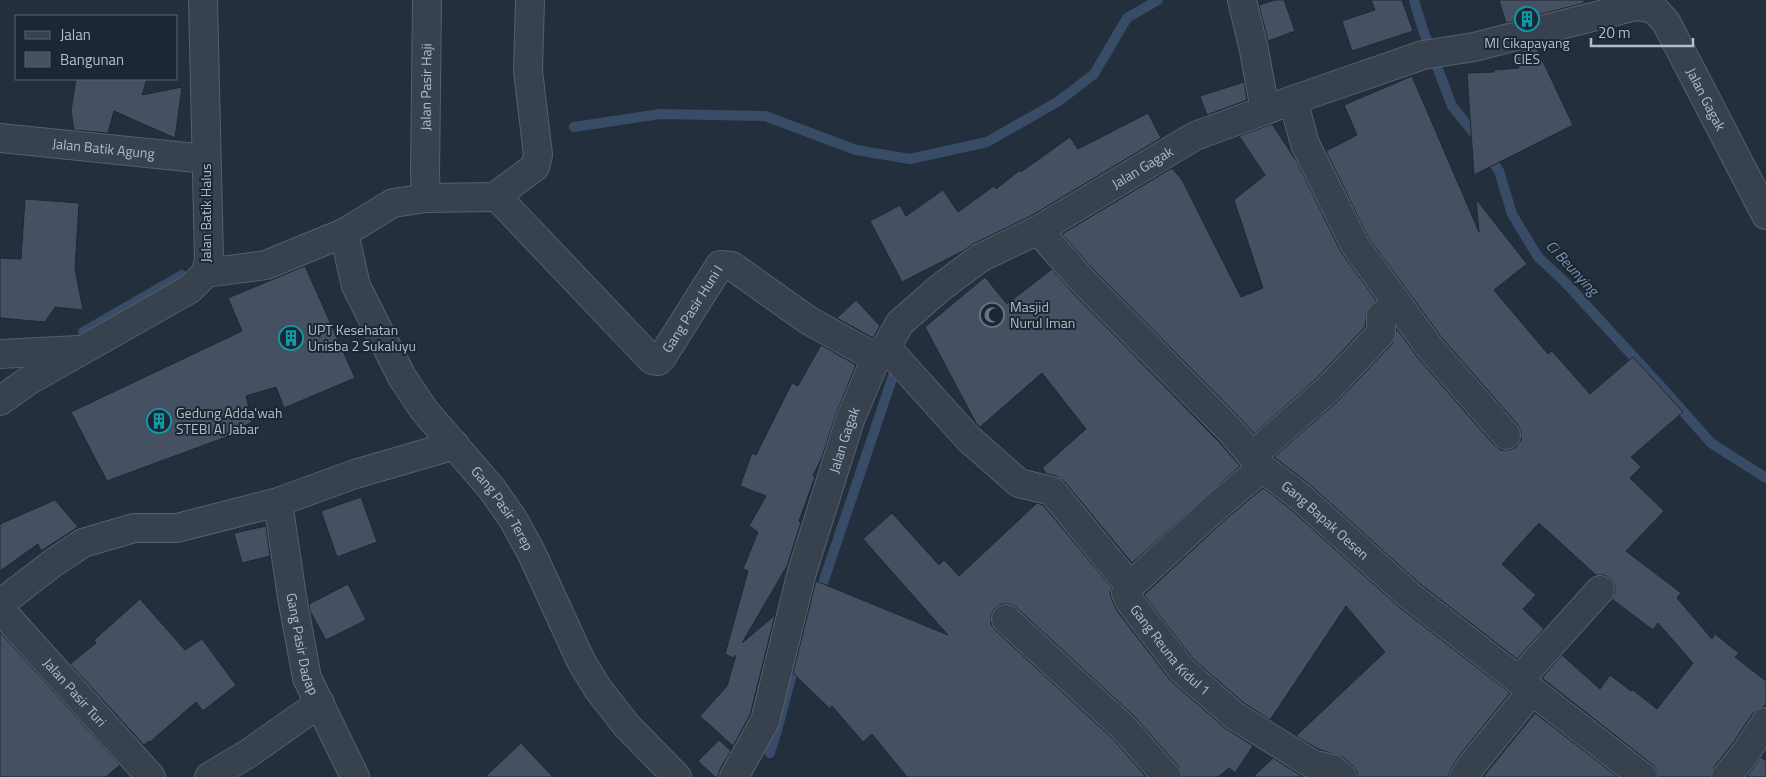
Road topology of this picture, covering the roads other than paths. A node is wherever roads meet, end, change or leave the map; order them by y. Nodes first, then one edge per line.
1 (203, 0) edge
2 (427, 0) edge
3 (530, 0) edge
4 (1242, 0) edge
5 (1660, 3) edge
6 (1293, 100) junction
7 (1264, 110) junction
8 (0, 138) edge
9 (206, 158) junction
10 (425, 186) junction
11 (494, 197) junction
12 (1766, 216) edge
13 (1038, 230) junction
14 (344, 233) junction
15 (206, 273) junction
16 (1397, 303) junction
17 (84, 350) junction
18 (881, 353) junction
19 (0, 354) edge
20 (0, 401) edge
21 (1506, 435) dead end
22 (455, 445) junction
23 (1258, 462) junction
24 (278, 502) junction
25 (1130, 586) junction
26 (1600, 590) dead end
27 (0, 604) edge
28 (0, 609) edge
29 (1006, 619) dead end
30 (1526, 685) junction
31 (320, 703) junction
32 (1766, 722) edge
33 (741, 775) edge
34 (151, 777) edge
35 (209, 777) edge
36 (355, 777) edge
37 (677, 777) edge
38 (1167, 777) edge
39 (1342, 777) edge
40 (1464, 777) edge
41 (1644, 777) edge
42 (1726, 777) edge

1 - 9 street, Jalan Batik Halus
2 - 10 street, Jalan Pasir Haji
3 - 11 street
4 - 7 street
5 - 6 street, Jalan Gagak
5 - 12 street, Jalan Gagak
6 - 7 street, Jalan Gagak
6 - 16 street
7 - 13 street, Jalan Gagak
8 - 9 street, Jalan Batik Agung
9 - 15 street, Jalan Batik Halus
10 - 11 street
10 - 14 street
11 - 18 street, Gang Pasir Huni I
13 - 18 street, Jalan Gagak
13 - 23 street, Gang Bapak Oesen
14 - 15 street
14 - 22 street, Gang Pasir Terep
15 - 17 street, Jalan Batik Halus
16 - 21 street
16 - 23 street
17 - 19 street
17 - 20 street, Jalan Batik Halus
18 - 25 street, Gang Reuna Kidul 1
18 - 33 street, Jalan Gagak
22 - 24 street
22 - 37 street, Gang Pasir Terep
23 - 25 street
23 - 30 street, Gang Bapak Oesen
24 - 27 street
24 - 31 street, Gang Pasir Dadap
25 - 39 street, Gang Reuna Kidul 1
26 - 30 street
28 - 34 street, Jalan Pasir Turi
29 - 38 street
30 - 40 street
30 - 41 street, Gang Bapak Oesen
31 - 35 street
31 - 36 street, Gang Pasir Dadap
32 - 42 street

